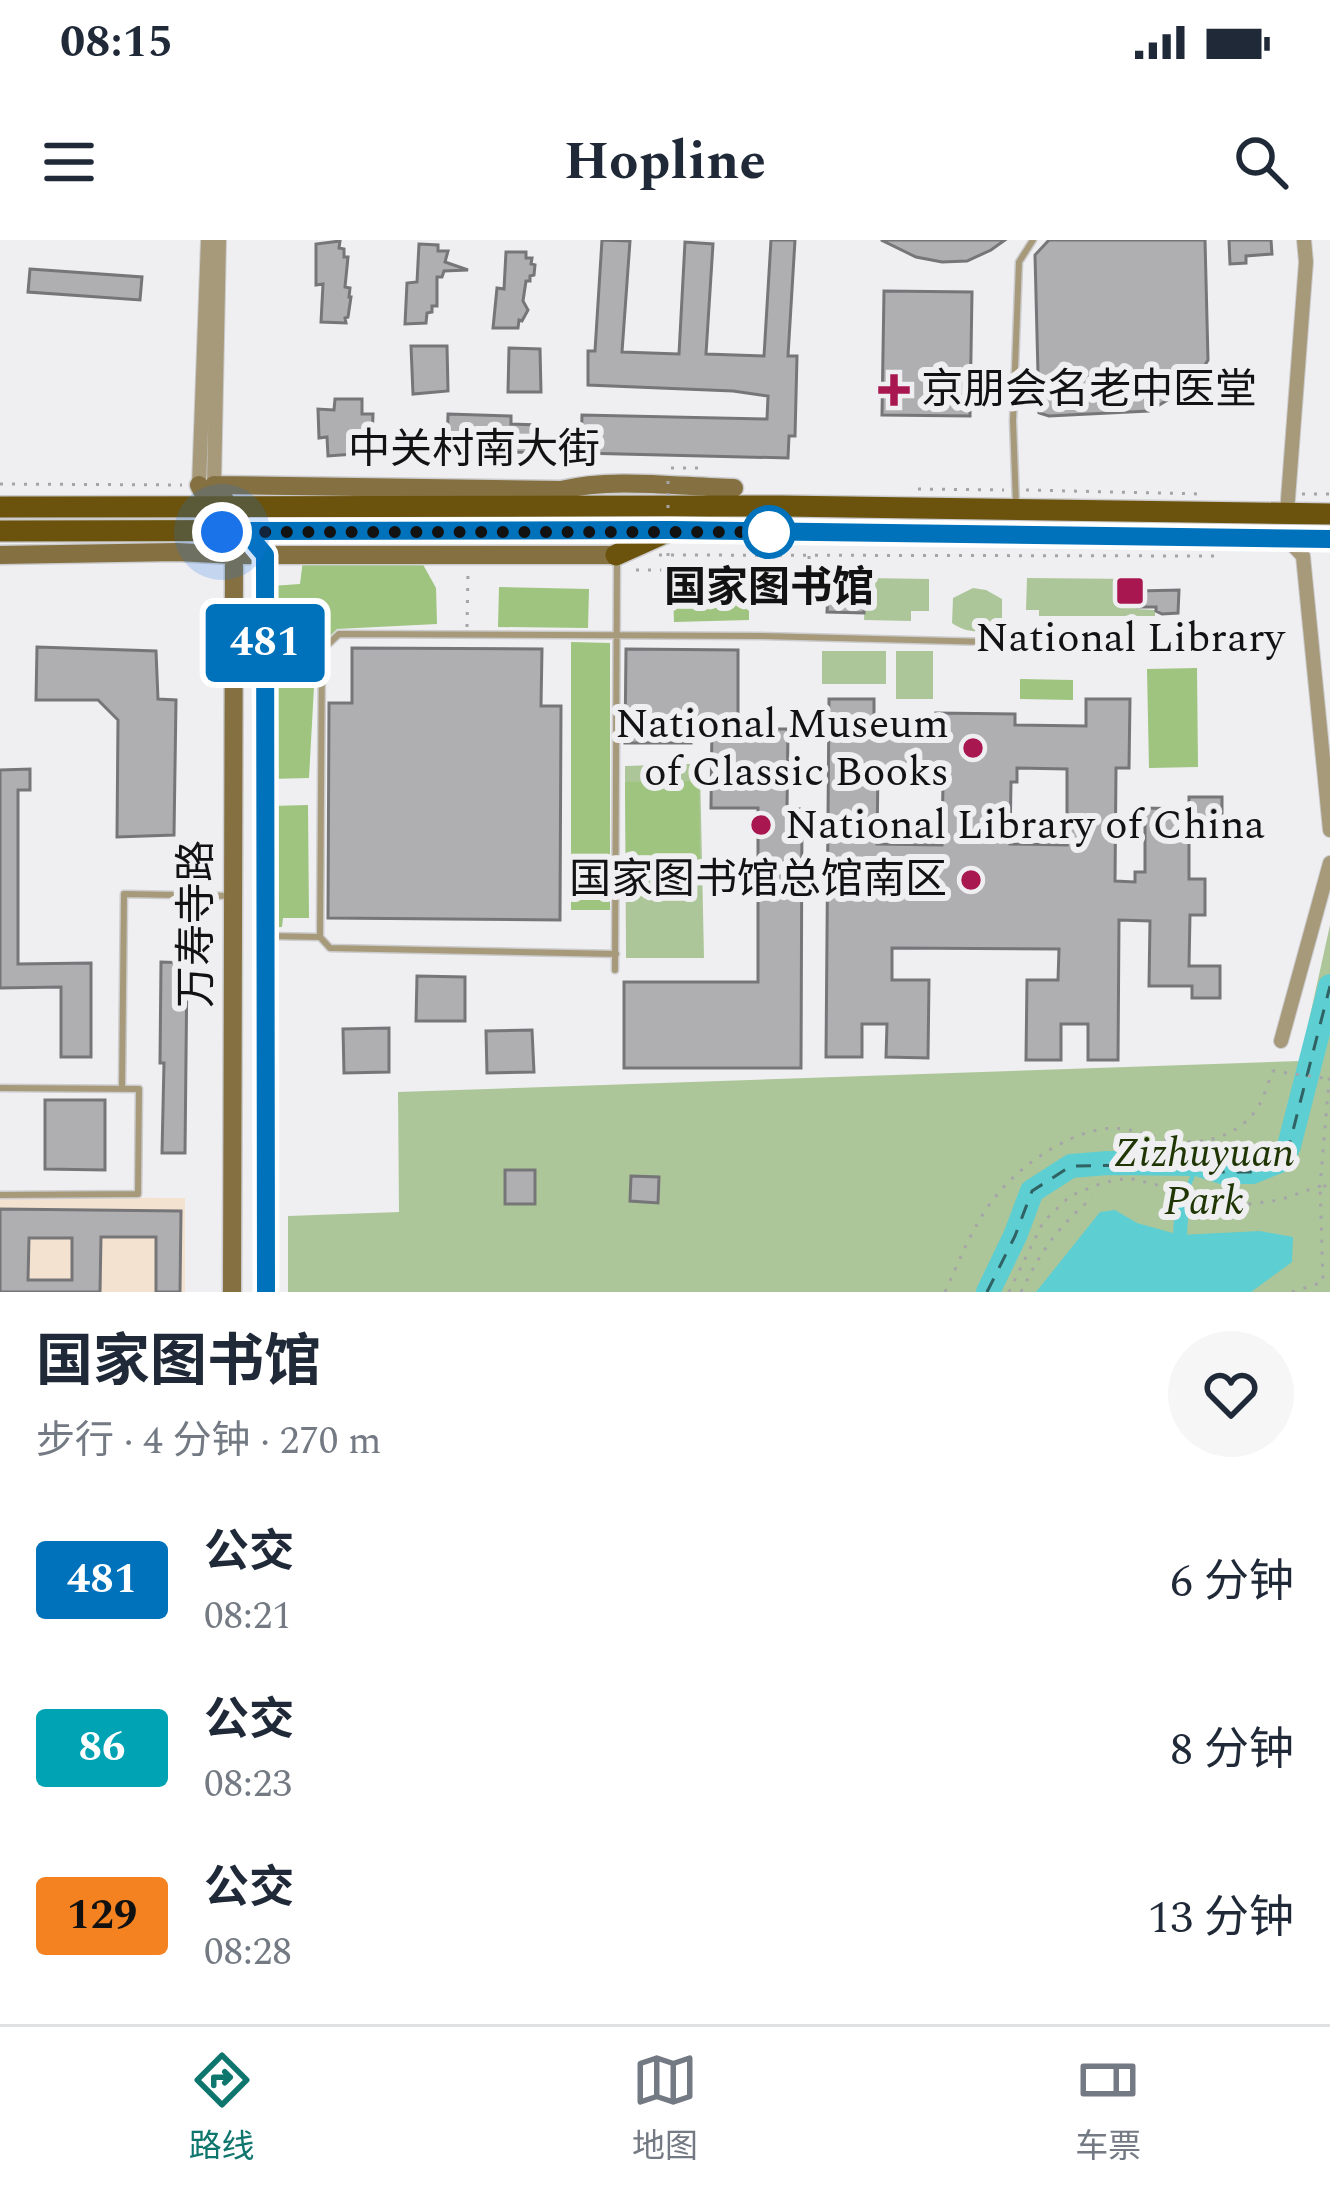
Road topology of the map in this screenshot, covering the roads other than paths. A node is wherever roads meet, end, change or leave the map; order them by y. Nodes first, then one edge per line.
1 (208, 240) edge
2 (219, 240) edge
3 (1033, 240) edge
4 (1304, 240) edge
5 (734, 488) joint
6 (561, 490) junction
7 (213, 496) junction
8 (525, 505) junction
9 (782, 506) junction
10 (1300, 506) junction
11 (0, 507) edge
12 (1016, 508) junction
13 (1330, 514) edge
14 (672, 530) junction
15 (0, 531) edge
16 (234, 531) junction
17 (1330, 539) edge
18 (1295, 540) junction
19 (0, 555) edge
20 (265, 555) junction
21 (616, 555) junction
22 (234, 556) junction
23 (618, 635) junction
24 (1069, 644) dead end
25 (1330, 830) edge
26 (1330, 863) edge
27 (233, 896) junction
28 (266, 935) junction
29 (320, 937) junction
30 (616, 954) junction
31 (615, 970) dead end
32 (1281, 1041) dead end
33 (0, 1088) edge
34 (122, 1089) junction
35 (0, 1195) edge
36 (232, 1292) edge
37 (266, 1292) edge

1 - 7 street
2 - 7 street
3 - 12 lane
4 - 10 street
5 - 6 street, 中关村南大街
5 - 9 main road
6 - 7 street, 中关村南大街
6 - 8 main road
7 - 8 main road
7 - 11 main road
7 - 16 street
8 - 9 main road
9 - 12 main road
10 - 12 main road
10 - 13 main road
14 - 16 main road
14 - 18 main road
14 - 21 main road
15 - 16 main road
16 - 20 street
16 - 22 street
17 - 18 main road
18 - 25 street
19 - 22 street
20 - 21 street
20 - 22 street
20 - 28 street
21 - 23 lane
22 - 27 street, 万寿寺路
23 - 24 lane
23 - 29 lane
23 - 30 lane
26 - 32 street
27 - 34 lane
27 - 36 street, 万寿寺路
28 - 29 lane
28 - 37 street
29 - 30 lane
30 - 31 lane
33 - 34 lane
34 - 35 lane

